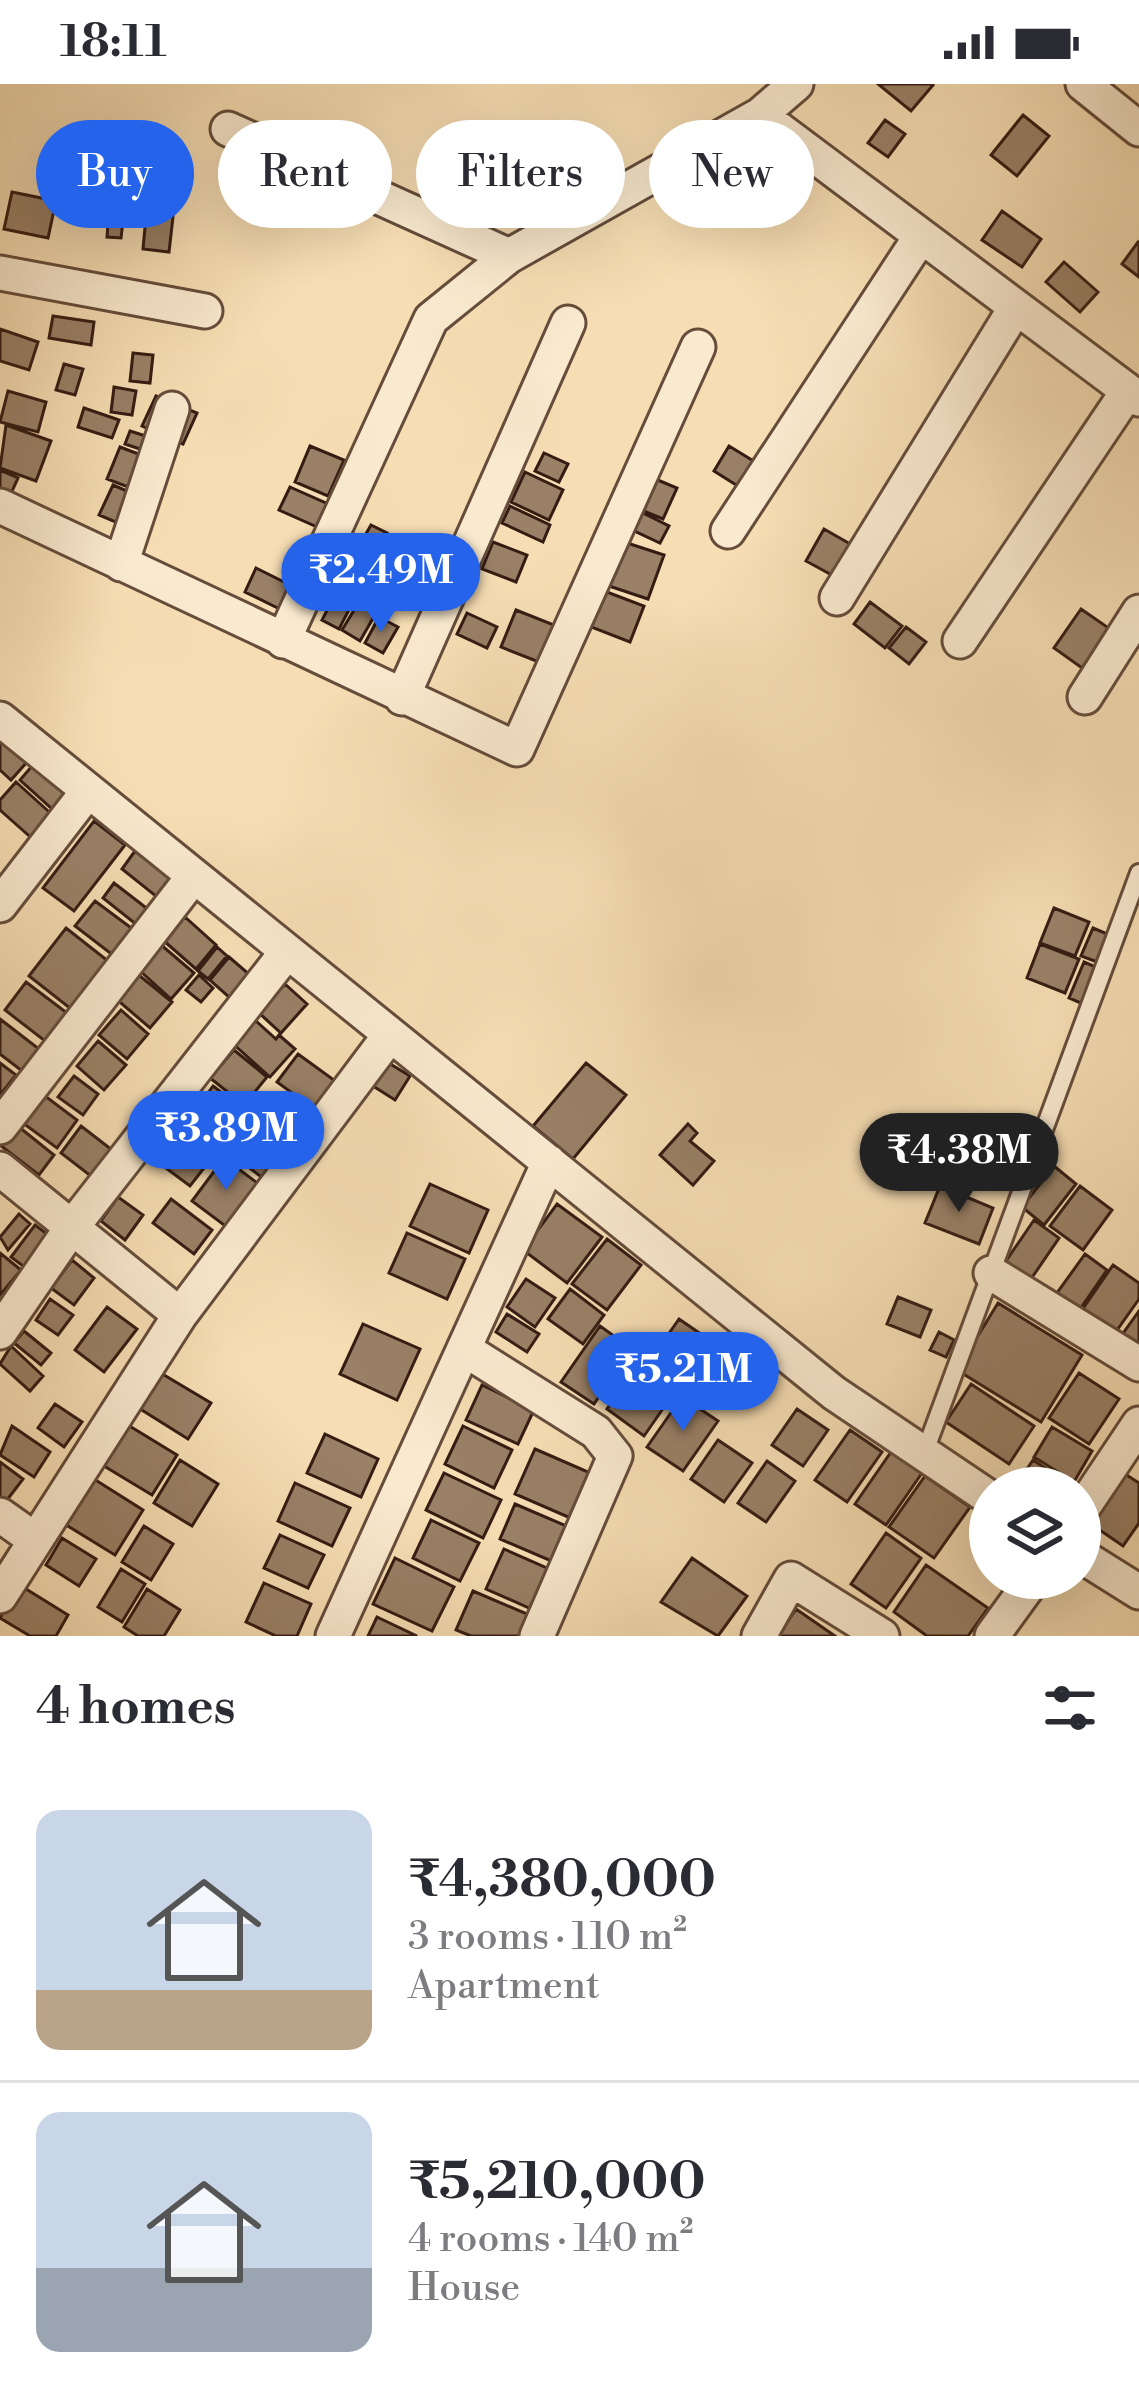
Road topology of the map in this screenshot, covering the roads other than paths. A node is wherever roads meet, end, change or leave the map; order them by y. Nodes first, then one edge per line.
1 (796, 84) edge
2 (1083, 84) edge
3 (1126, 113) edge
4 (760, 115) junction
5 (392, 203) edge
6 (921, 236) junction
7 (509, 256) junction
8 (0, 273) edge
9 (1016, 308) junction
10 (205, 311) dead end
11 (568, 322) dead end
12 (698, 347) dead end
13 (1134, 395) edge
14 (172, 409) dead end
15 (0, 506) edge
16 (728, 531) dead end
17 (121, 564) junction
18 (837, 598) dead end
19 (1139, 612) edge
20 (283, 641) junction
21 (961, 641) dead end
22 (402, 698) junction
23 (1084, 698) dead end
24 (0, 719) edge
25 (88, 791) junction
26 (1139, 873) edge
27 (193, 877) junction
28 (0, 905) edge
29 (286, 953) junction
30 (390, 1035) junction
31 (0, 1127) edge
32 (550, 1162) junction
33 (0, 1169) edge
34 (72, 1227) junction
35 (991, 1273) junction
36 (180, 1315) junction
37 (0, 1332) edge
38 (464, 1348) junction
39 (1139, 1364) edge
40 (1139, 1424) edge
41 (924, 1454) junction
42 (1101, 1481) edge
43 (969, 1484) edge
44 (0, 1515) edge
45 (34, 1539) junction
46 (1101, 1569) edge
47 (1139, 1592) edge
48 (0, 1596) edge
49 (1019, 1599) edge
50 (333, 1636) edge
51 (537, 1636) edge
52 (759, 1636) edge
53 (882, 1636) edge
54 (992, 1636) edge

1 - 4 street
2 - 3 street
4 - 6 street
4 - 7 street
5 - 7 street
6 - 9 street
6 - 16 street
7 - 20 street
8 - 10 street
9 - 13 street
9 - 18 street
11 - 22 street
12 - 22 street
13 - 21 street
14 - 17 street
15 - 17 street
17 - 20 street
19 - 23 street
20 - 22 street
24 - 25 street
25 - 27 street
25 - 28 street
26 - 35 lane
27 - 29 street
27 - 31 street
29 - 30 street
29 - 34 street
30 - 32 street
30 - 36 street
32 - 38 street
32 - 41 street
33 - 34 street
34 - 36 street
34 - 37 street
35 - 39 street
35 - 41 lane
36 - 45 street
38 - 50 street
38 - 51 street
40 - 42 street
41 - 43 street
44 - 45 street
45 - 48 street
46 - 47 street
49 - 54 street
52 - 53 street

